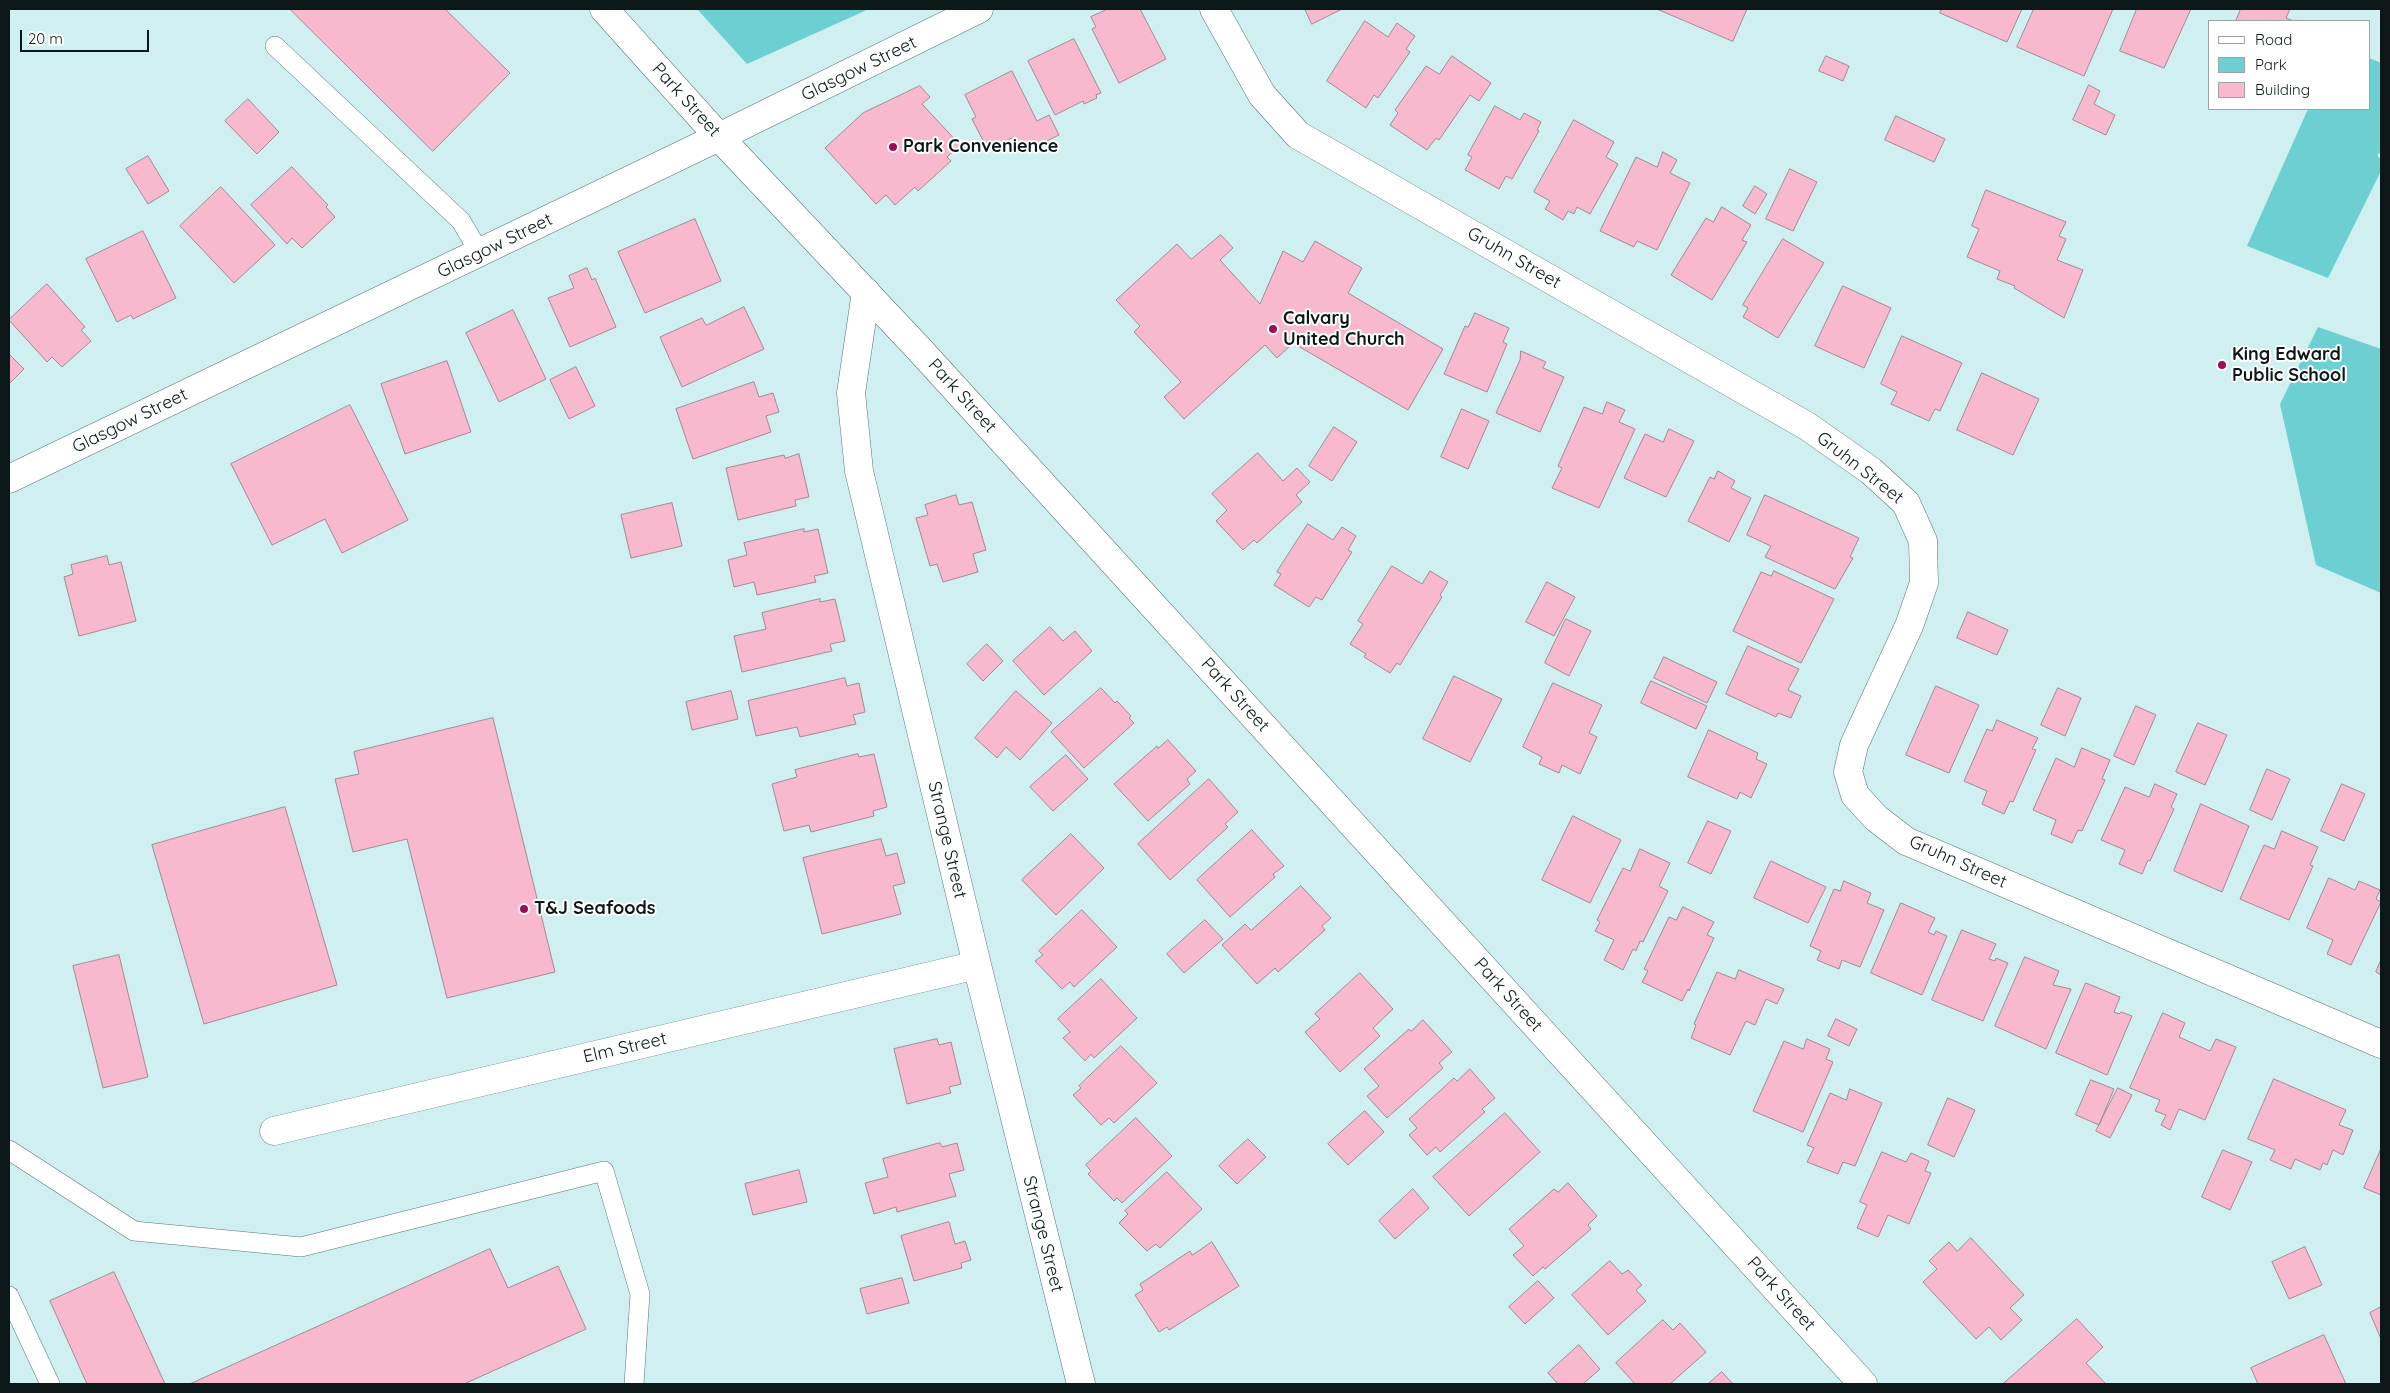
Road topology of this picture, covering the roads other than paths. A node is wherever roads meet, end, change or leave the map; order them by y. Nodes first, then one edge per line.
1 (604, 9) edge
2 (980, 9) edge
3 (1214, 9) edge
4 (275, 46) dead end
5 (719, 138) junction
6 (479, 252) junction
7 (866, 292) junction
8 (9, 479) edge
9 (977, 965) junction
10 (2381, 1044) edge
11 (274, 1131) dead end
12 (9, 1150) edge
13 (9, 1296) edge
14 (50, 1384) edge
15 (634, 1384) edge
16 (1081, 1384) edge
17 (1863, 1384) edge

1 - 5 street, Park Street
2 - 5 street, Glasgow Street
3 - 10 street, Gruhn Street
4 - 6 lane
5 - 6 street, Glasgow Street
5 - 7 street, Park Street
6 - 8 street, Glasgow Street
7 - 9 street, Strange Street
7 - 17 street, Park Street
9 - 11 street, Elm Street
9 - 16 street, Strange Street
12 - 15 lane
13 - 14 lane

